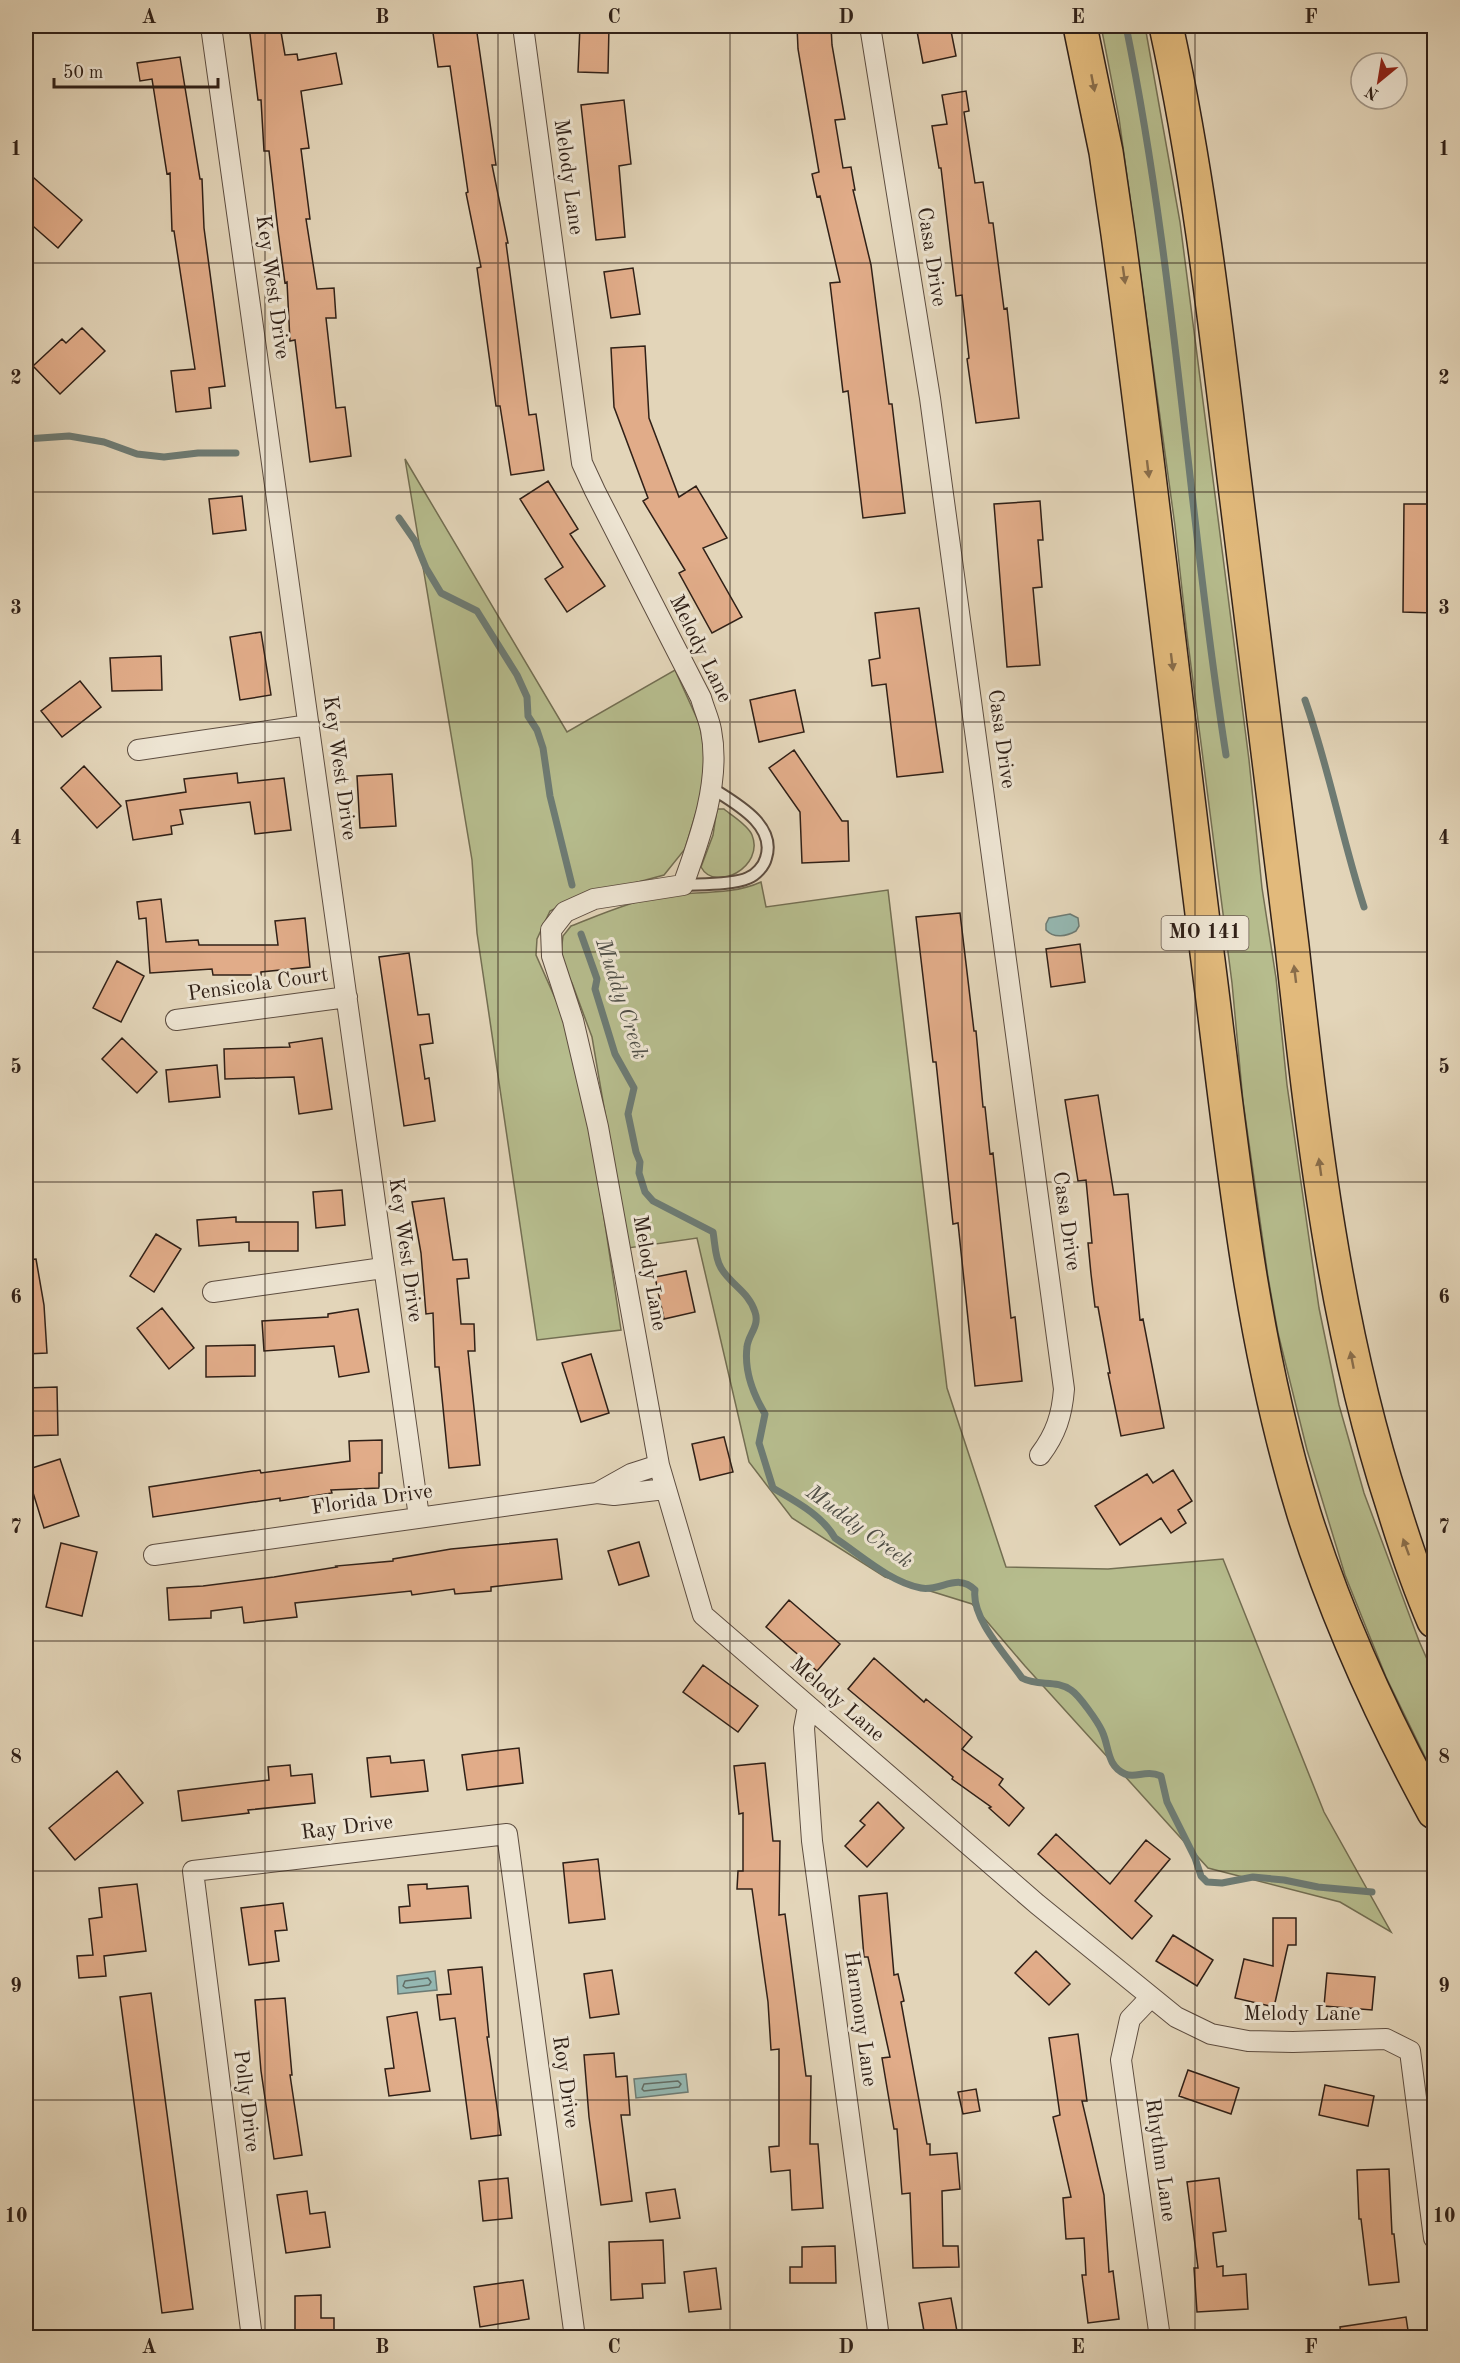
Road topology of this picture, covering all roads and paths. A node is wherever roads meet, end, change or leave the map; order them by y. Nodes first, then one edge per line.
1 (212, 26) edge
2 (523, 26) edge
3 (870, 26) edge
4 (1080, 26) edge
5 (1166, 26) edge
6 (309, 725) junction
7 (138, 750) dead end
8 (710, 787) junction
9 (683, 885) junction
10 (347, 997) junction
11 (176, 1020) dead end
12 (383, 1268) junction
13 (213, 1292) dead end
14 (1040, 1455) dead end
15 (659, 1465) junction
16 (665, 1489) junction
17 (597, 1493) junction
18 (419, 1517) junction
19 (154, 1555) dead end
20 (1434, 1621) edge
21 (808, 1707) junction
22 (1434, 1812) edge
23 (507, 1834) joint
24 (193, 1871) joint
25 (1151, 1997) junction
26 (1434, 2238) edge
27 (252, 2337) edge
28 (575, 2337) edge
29 (879, 2337) edge
30 (1161, 2337) edge

1 - 6 street, Key West Drive
2 - 8 street, Melody Lane
3 - 14 street, Casa Drive
4 -> 22 highway, MO 141
20 -> 5 highway
6 - 7 street
6 - 10 street, Key West Drive
8 - 9 street, Melody Lane
8 - 9 lane
9 - 15 street, Melody Lane
10 - 11 street, Pensicola Court
10 - 12 street, Key West Drive
12 - 13 street
12 - 18 street, Key West Drive
15 - 16 street, Melody Lane
15 - 17 street, Florida Drive
16 - 17 street, Florida Drive
16 - 21 street, Melody Lane
17 - 18 street, Florida Drive
18 - 19 street, Florida Drive
21 - 25 street, Melody Lane
21 - 29 street, Harmony Lane
23 - 24 street, Ray Drive
23 - 28 street, Roy Drive
24 - 27 street, Polly Drive
25 - 26 street, Melody Lane
25 - 30 street, Rhythm Lane

